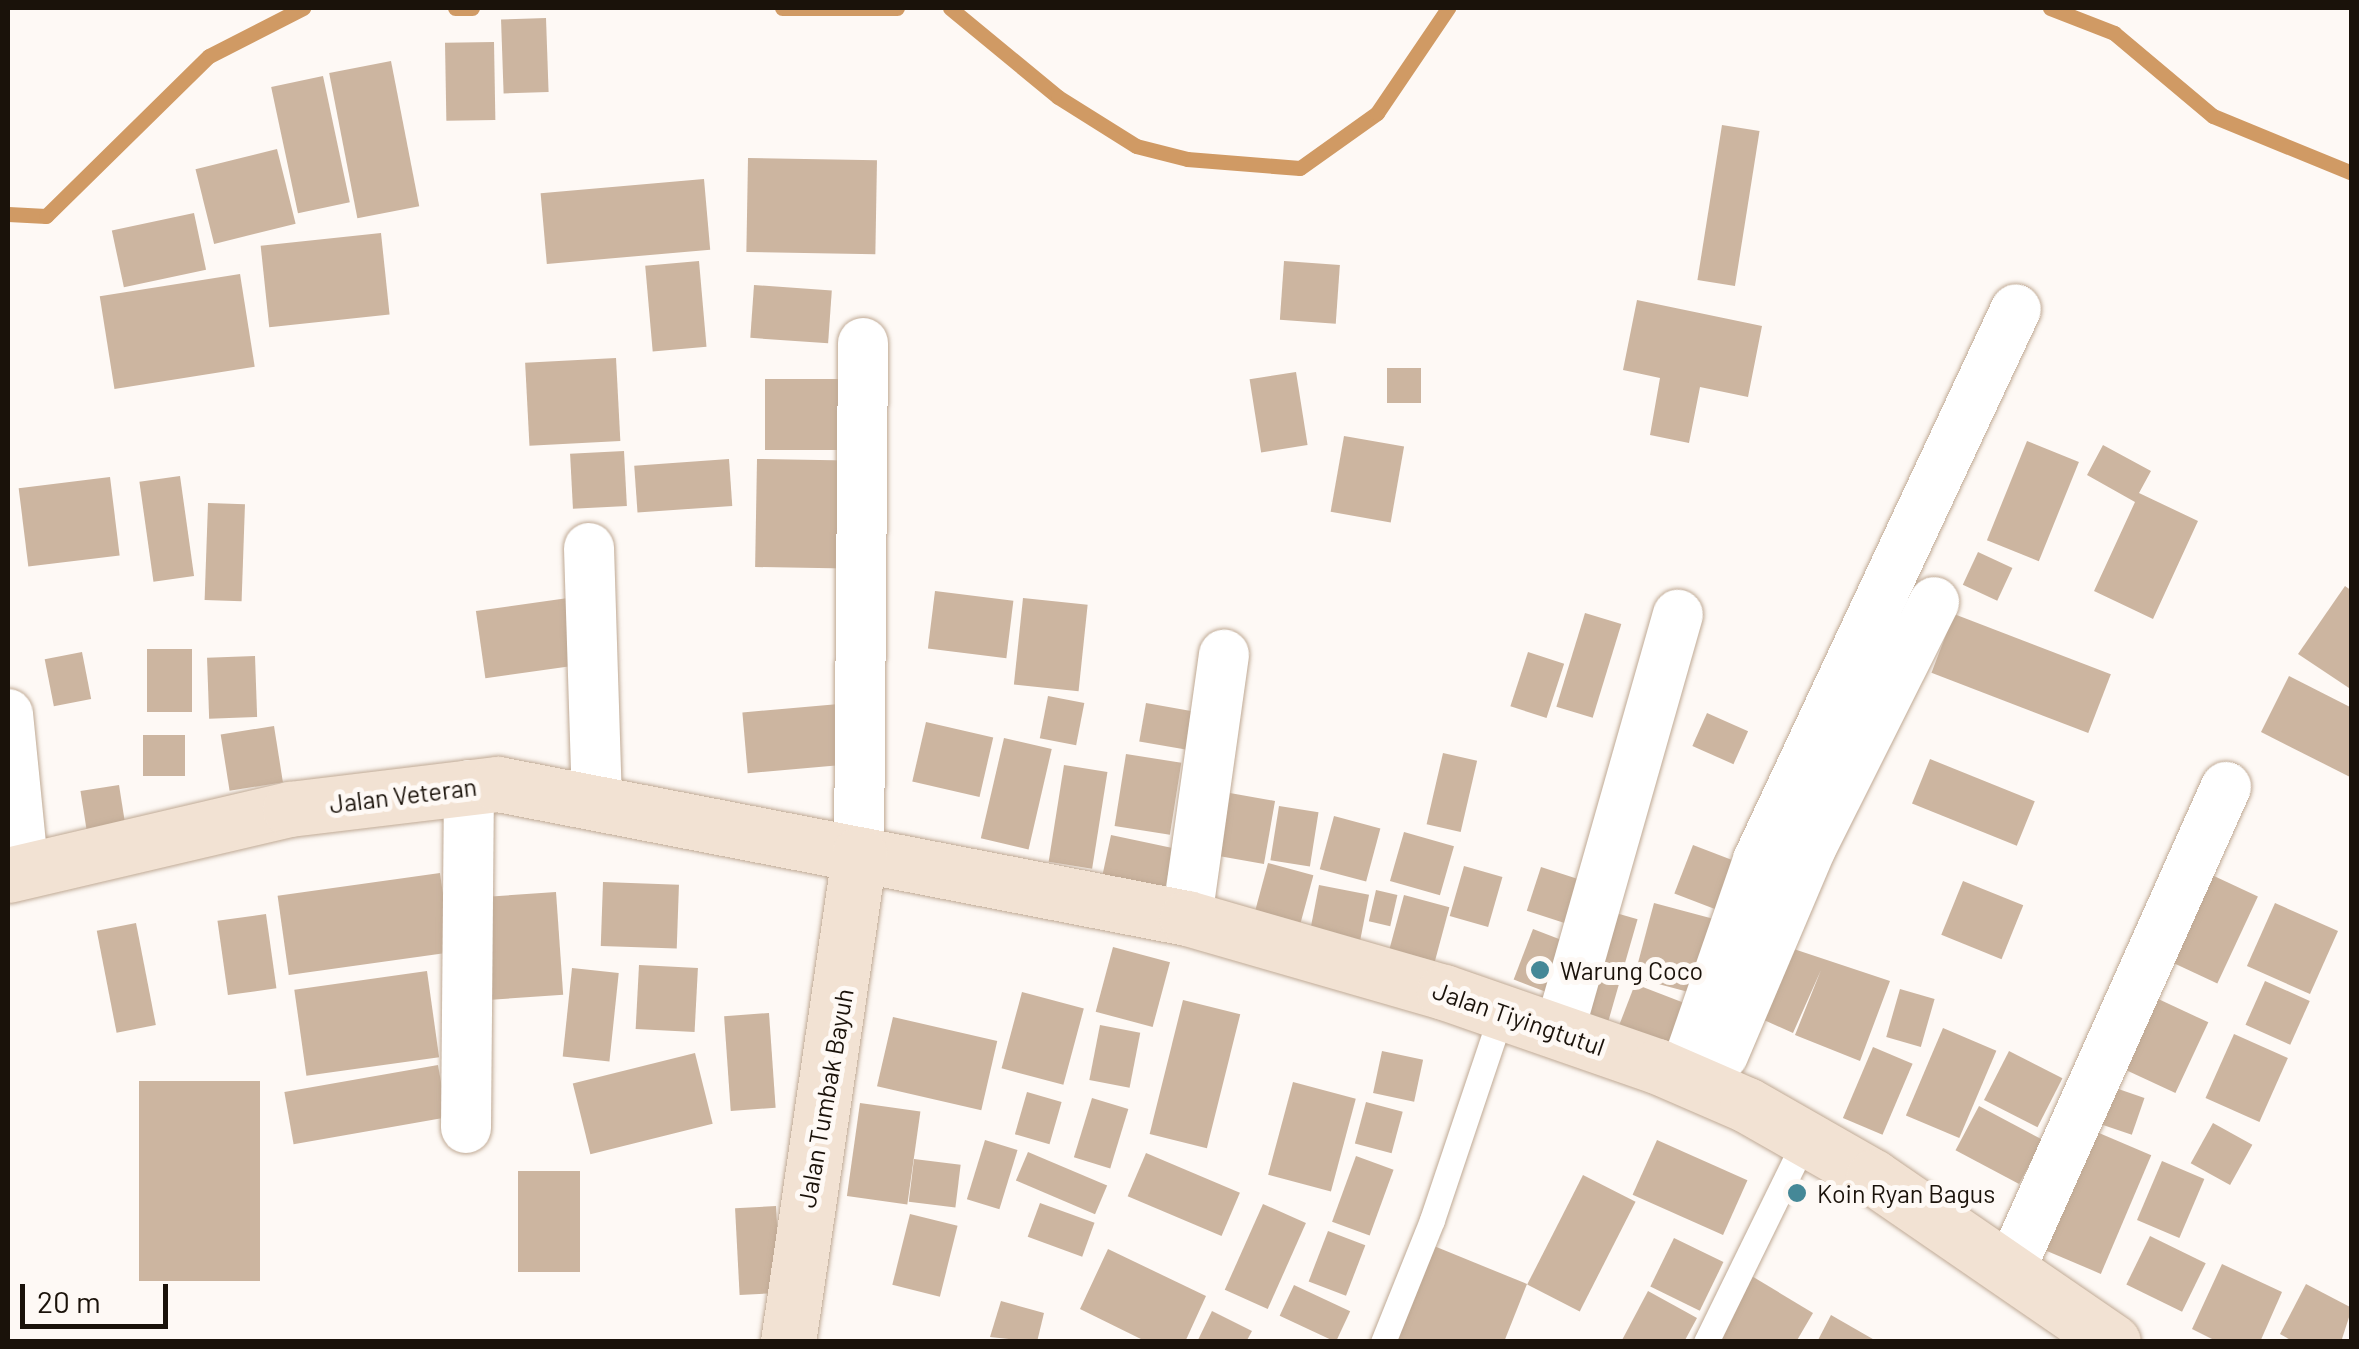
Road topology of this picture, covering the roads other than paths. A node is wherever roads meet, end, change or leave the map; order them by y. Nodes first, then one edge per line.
1 (2016, 310) dead end
2 (864, 344) dead end
3 (589, 548) dead end
4 (1934, 602) dead end
5 (1678, 615) dead end
6 (1224, 655) dead end
7 (8, 714) edge
8 (469, 785) junction
9 (2226, 787) dead end
10 (597, 799) junction
11 (859, 854) junction
12 (16, 874) edge
13 (1188, 918) junction
14 (1502, 1012) junction
15 (1559, 1032) junction
16 (1695, 1082) junction
17 (466, 1128) dead end
18 (1806, 1138) junction
19 (2011, 1268) junction
20 (788, 1342) edge
21 (1382, 1342) edge
22 (1706, 1342) edge
23 (2113, 1342) edge

1 - 16 street
2 - 11 street
3 - 10 street
4 - 16 street
5 - 15 street
6 - 13 street
7 - 12 street
8 - 10 street, Jalan Veteran
8 - 12 street, Jalan Veteran
8 - 17 street
9 - 19 street
10 - 11 street, Jalan Veteran
11 - 13 street, Jalan Tiyingtutul
11 - 20 street, Jalan Tumbak Bayuh
13 - 14 street, Jalan Tiyingtutul
14 - 15 street, Jalan Tiyingtutul
14 - 21 lane
15 - 16 street, Jalan Tiyingtutul
16 - 18 street, Jalan Tiyingtutul
18 - 19 street, Jalan Tiyingtutul
18 - 22 lane
19 - 23 street, Jalan Tiyingtutul

